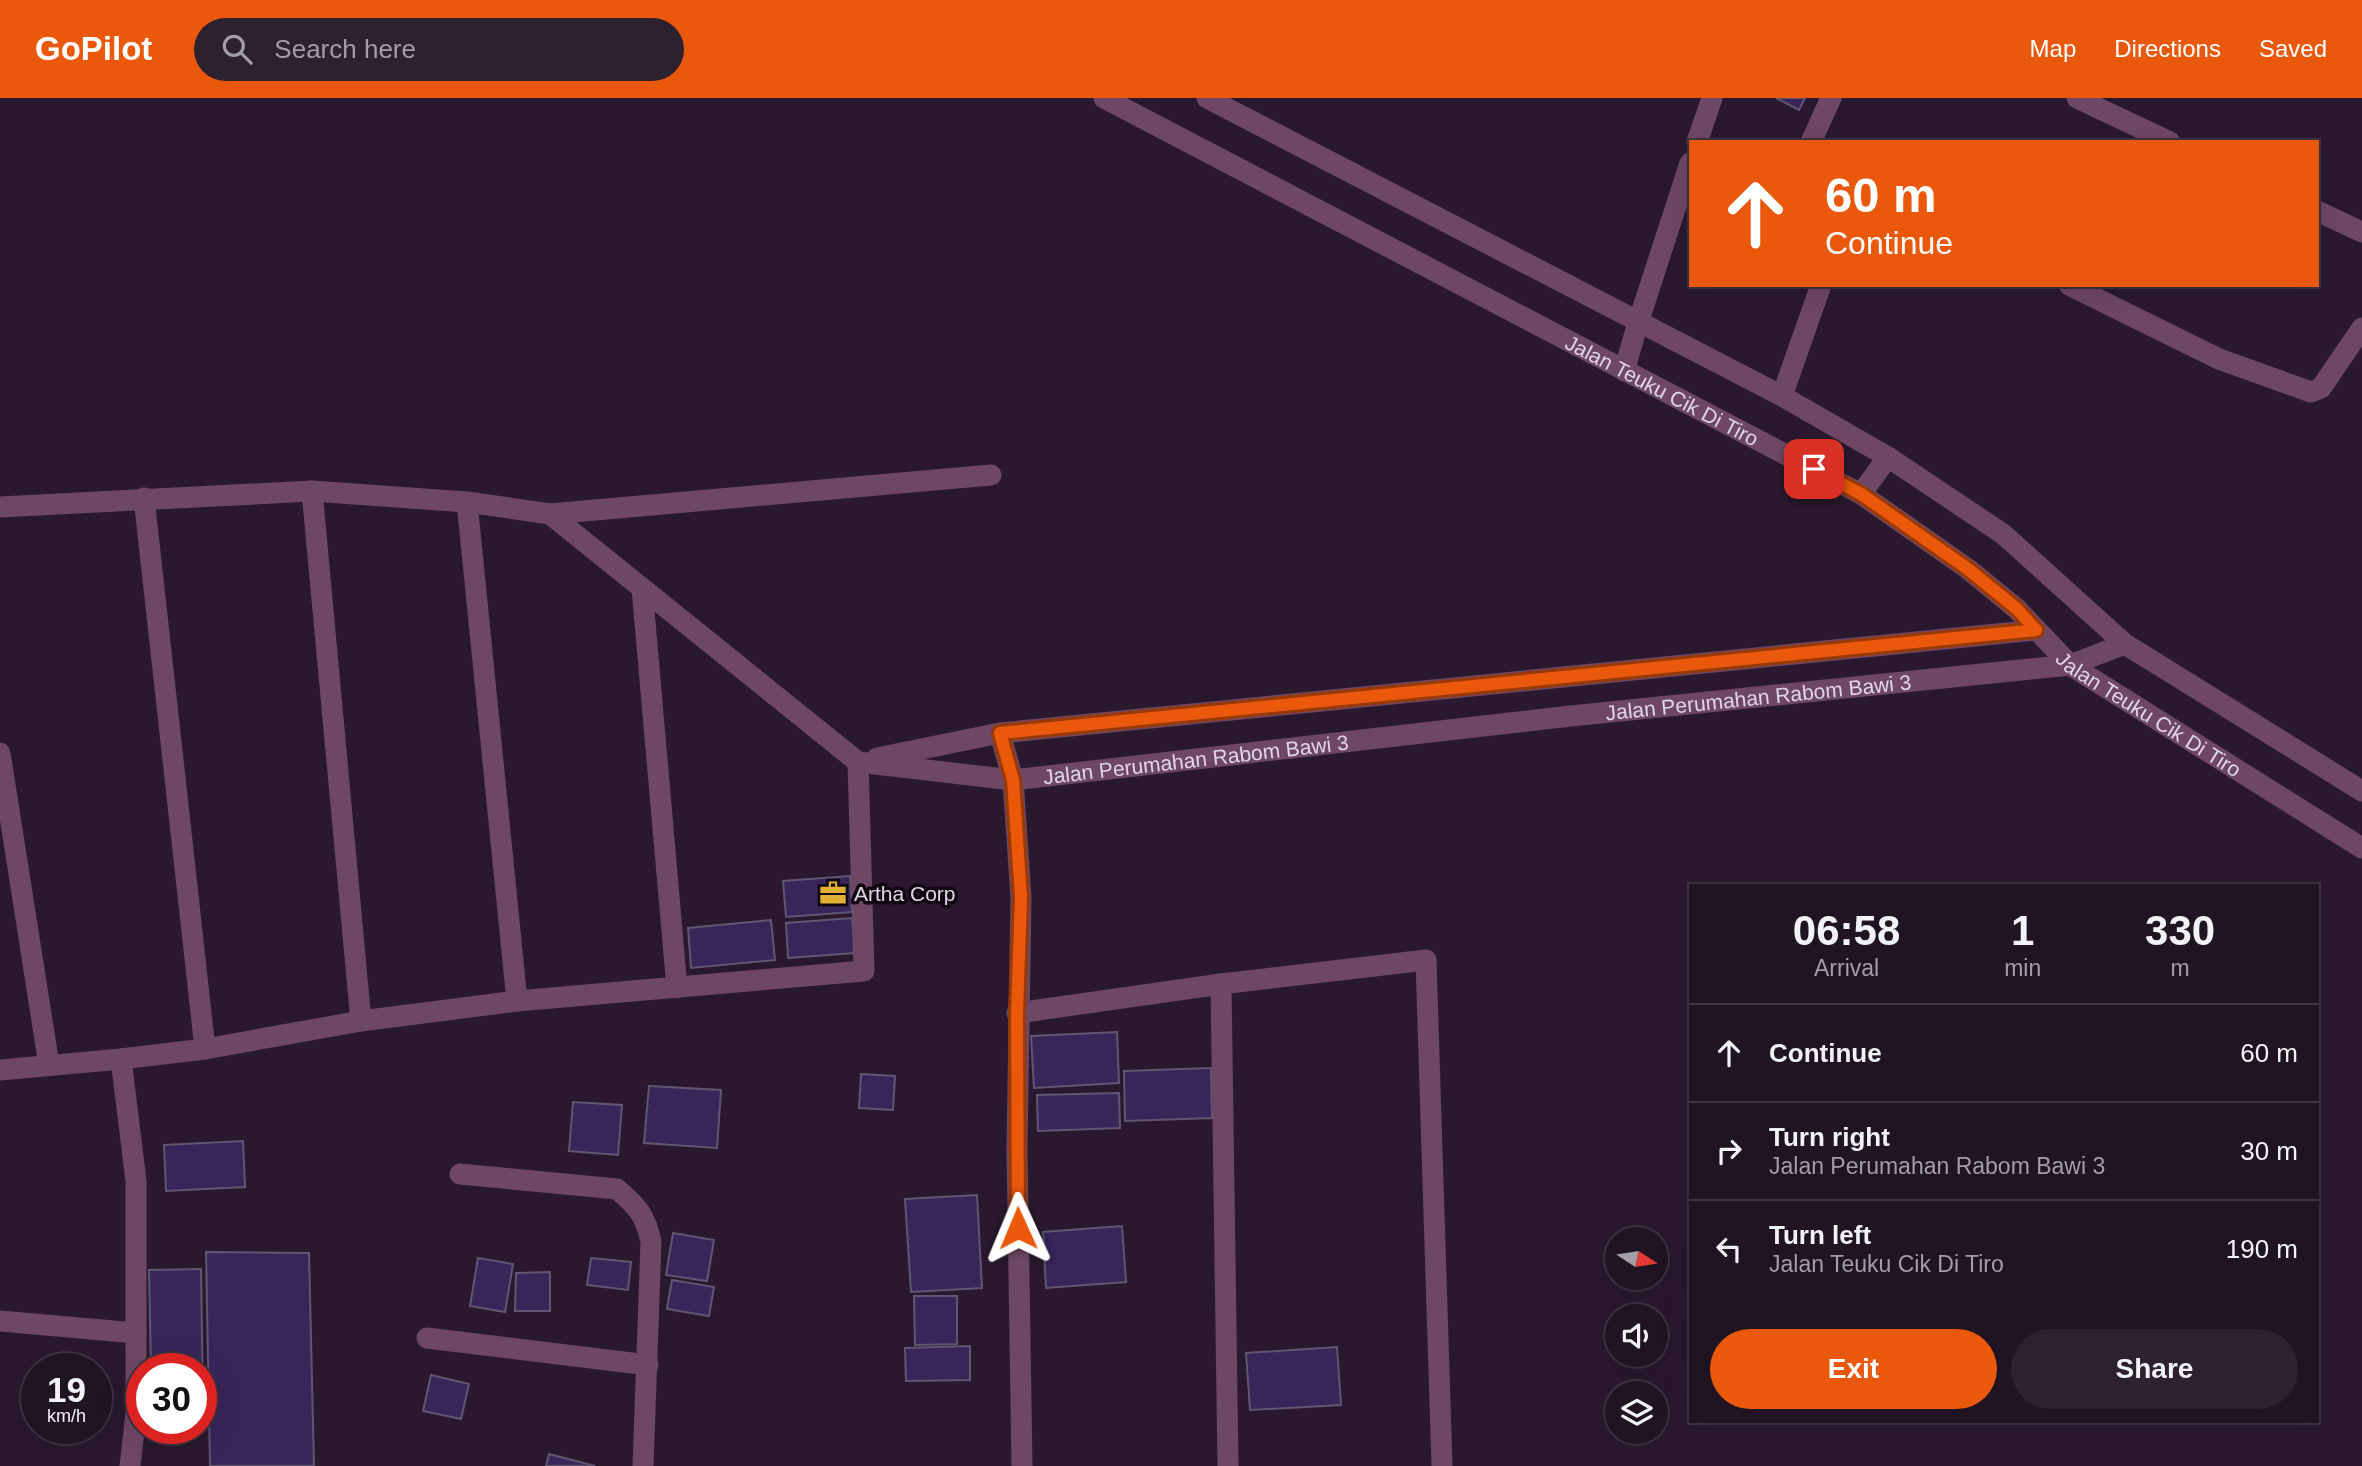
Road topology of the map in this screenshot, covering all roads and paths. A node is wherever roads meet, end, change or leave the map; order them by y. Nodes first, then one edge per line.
1 (1104, 98) edge
2 (1207, 98) edge
3 (1712, 98) edge
4 (1831, 98) edge
5 (2077, 98) edge
6 (1699, 140) edge
7 (1812, 140) edge
8 (2166, 140) edge
9 (1689, 166) edge
10 (2319, 212) edge
11 (2362, 232) edge
12 (1820, 287) edge
13 (2073, 287) edge
14 (1638, 323) junction
15 (2362, 328) edge
16 (1624, 371) junction
17 (1782, 396) junction
18 (1888, 457) junction
19 (991, 475) dead end
20 (312, 491) junction
21 (1861, 494) junction
22 (144, 498) junction
23 (467, 502) junction
24 (0, 507) edge
25 (550, 514) junction
26 (642, 588) junction
27 (2036, 630) junction
28 (2125, 644) junction
29 (2070, 665) junction
30 (1000, 733) junction
31 (0, 753) edge
32 (858, 762) junction
33 (1013, 780) junction
34 (2362, 791) edge
35 (2362, 848) edge
36 (8, 850) edge
37 (1220, 984) junction
38 (677, 988) junction
39 (517, 1001) junction
40 (1017, 1013) junction
41 (361, 1021) junction
42 (205, 1049) junction
43 (121, 1059) junction
44 (49, 1065) junction
45 (0, 1070) edge
46 (460, 1174) dead end
47 (0, 1321) edge
48 (136, 1333) junction
49 (428, 1338) dead end
50 (648, 1365) junction
51 (130, 1466) edge
52 (643, 1466) edge
53 (1021, 1466) edge
54 (1228, 1466) edge
55 (1443, 1466) edge

1 - 16 street, Jalan Teuku Cik Di Tiro
2 - 14 street, Jalan Teuku Cik Di Tiro
3 - 6 street
4 - 7 street
5 - 8 street
9 - 14 street
10 - 11 street
12 - 17 street
13 - 15 street
14 - 16 street
14 - 17 street, Jalan Teuku Cik Di Tiro
16 - 21 street, Jalan Teuku Cik Di Tiro
17 - 18 street, Jalan Teuku Cik Di Tiro
18 - 21 street
18 - 28 street, Jalan Teuku Cik Di Tiro
19 - 25 street
20 - 22 street
20 - 23 street
20 - 41 street
21 - 27 street, Jalan Teuku Cik Di Tiro
22 - 24 street
22 - 42 street
23 - 25 street
23 - 39 street
25 - 26 street
26 - 32 street
26 - 38 street
27 - 29 street, Jalan Teuku Cik Di Tiro
27 - 30 street, Jalan Perumahan Rabom Bawi 3
28 - 29 street, Jalan Perumahan Rabom Bawi 3
28 - 34 street, Jalan Teuku Cik Di Tiro
29 - 33 street, Jalan Perumahan Rabom Bawi 3
29 - 35 street, Jalan Teuku Cik Di Tiro
30 - 32 street, Jalan Perumahan Rabom Bawi 3
30 - 33 street
31 - 36 street
32 - 33 street, Jalan Perumahan Rabom Bawi 3
32 - 38 street
33 - 40 street
36 - 44 street
37 - 40 street
37 - 54 street
37 - 55 street
38 - 39 street
39 - 41 street
40 - 53 street
41 - 42 street
42 - 43 street
43 - 44 street
43 - 48 street
44 - 45 street
46 - 50 street
47 - 48 street
48 - 51 street
49 - 50 street
50 - 52 street

